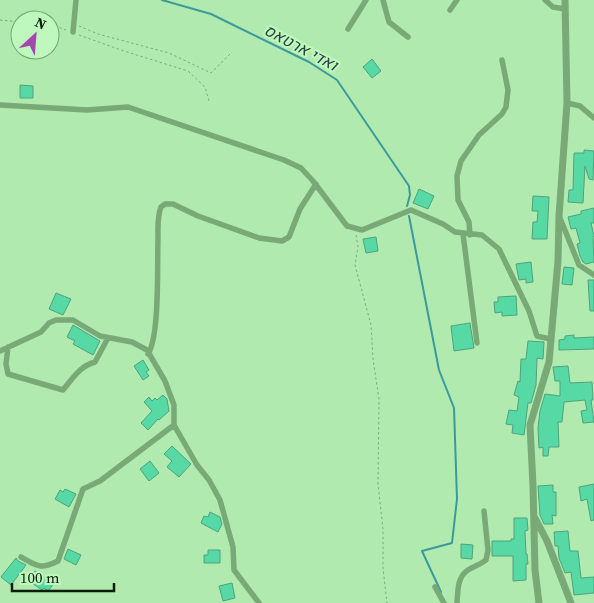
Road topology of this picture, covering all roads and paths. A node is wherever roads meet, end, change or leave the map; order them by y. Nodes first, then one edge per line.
1 (76, 0) edge
2 (366, 0) edge
3 (383, 0) edge
4 (457, 0) edge
5 (545, 0) edge
6 (565, 0) edge
7 (565, 9) junction
8 (450, 10) dead end
9 (74, 24) junction
10 (60, 28) edge
11 (348, 29) dead end
12 (72, 32) junction
13 (408, 37) dead end
14 (232, 52) dead end
15 (502, 60) dead end
16 (209, 101) dead end
17 (567, 103) junction
18 (0, 105) edge
19 (594, 118) edge
20 (316, 184) junction
21 (559, 216) junction
22 (355, 228) junction
23 (463, 234) junction
24 (470, 235) junction
25 (594, 275) edge
26 (108, 338) junction
27 (550, 339) junction
28 (477, 343) dead end
29 (8, 347) junction
30 (0, 350) edge
31 (148, 354) junction
32 (174, 425) junction
33 (484, 511) dead end
34 (534, 516) junction
35 (21, 558) dead end
36 (435, 587) dead end
37 (259, 603) edge
38 (387, 603) edge
39 (444, 603) edge
40 (458, 603) edge
41 (539, 603) edge
42 (571, 603) edge

1 - 9 street
2 - 11 street
3 - 13 street
4 - 8 street
5 - 7 street
6 - 7 street
7 - 17 street
9 - 12 street
9 - 14 path
10 - 12 path
12 - 16 path
15 - 24 street
17 - 19 street
17 - 21 street
18 - 20 street
20 - 22 street
20 - 31 street
21 - 25 street
21 - 27 street
22 - 23 street
22 - 38 path
23 - 24 street
23 - 28 street
24 - 27 street
26 - 29 street
26 - 29 street
26 - 31 street
27 - 34 street
29 - 30 street
31 - 32 street
32 - 35 street
32 - 37 street
33 - 40 street
34 - 41 street
34 - 42 street
36 - 39 street

